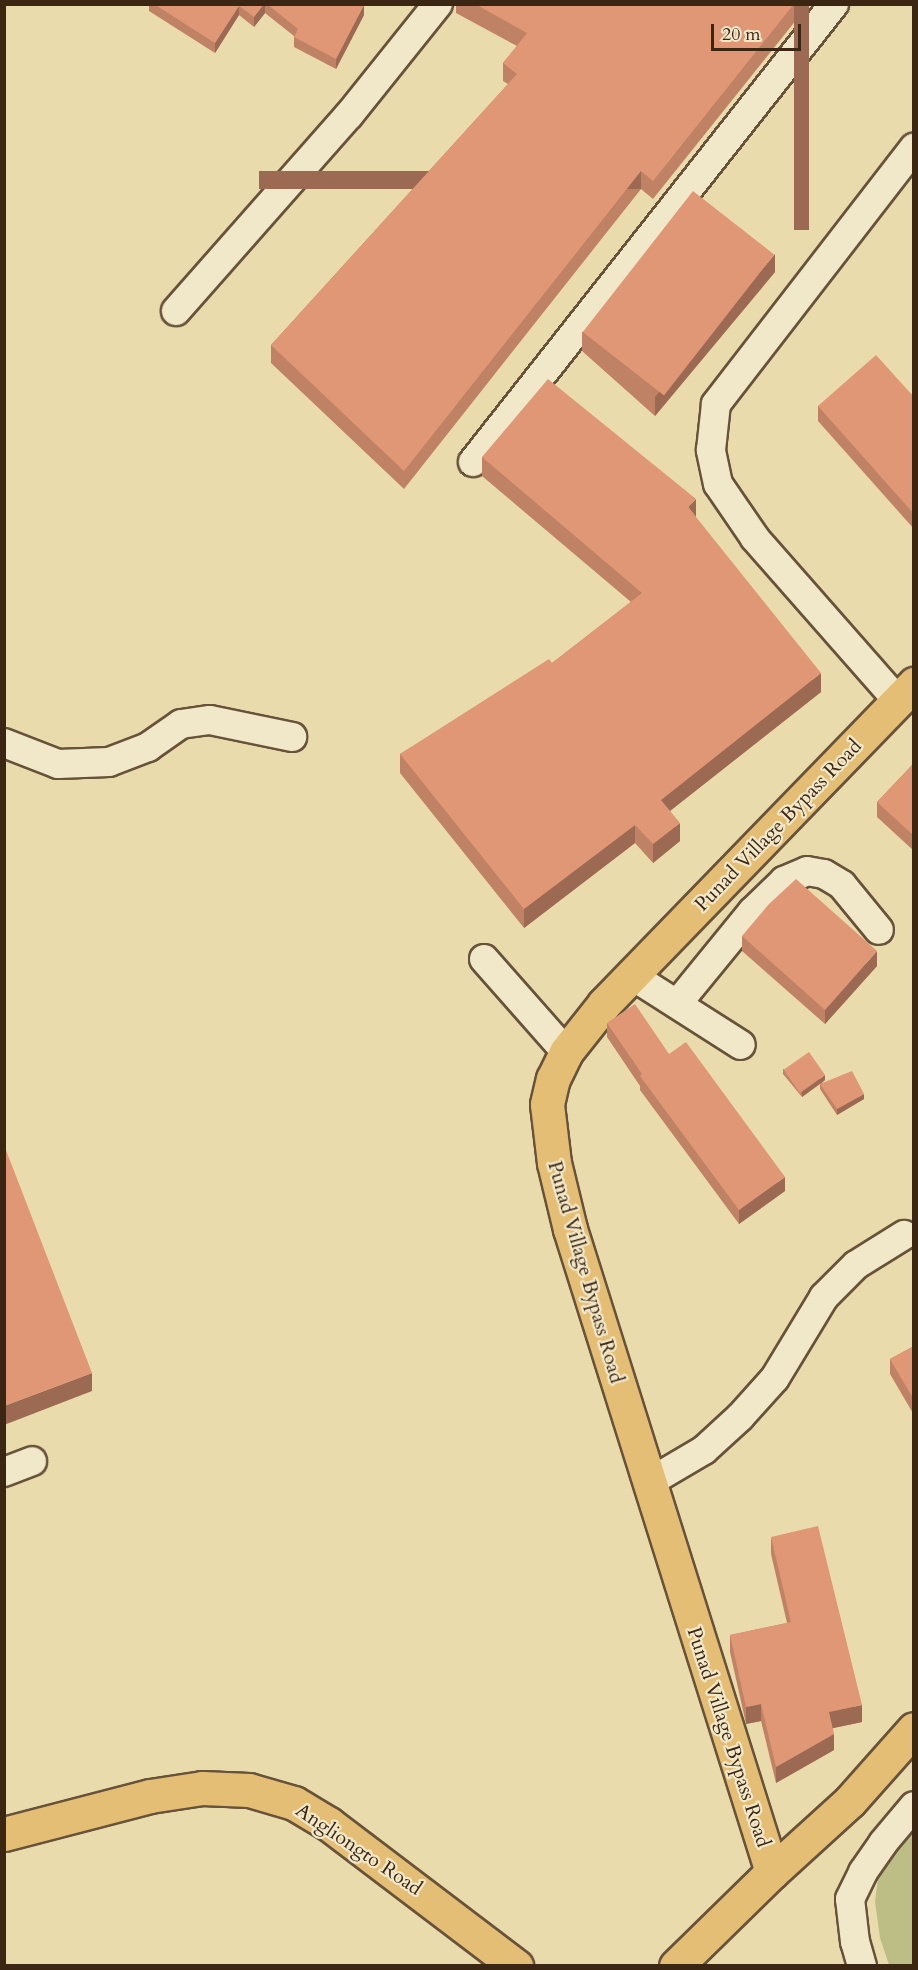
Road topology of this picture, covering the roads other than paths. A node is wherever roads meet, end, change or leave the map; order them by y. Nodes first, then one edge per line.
1 (438, 4) edge
2 (834, 4) edge
3 (914, 148) edge
4 (176, 311) dead end
5 (473, 462) dead end
6 (906, 693) edge
7 (292, 737) dead end
8 (4, 743) edge
9 (879, 930) dead end
10 (484, 959) dead end
11 (631, 975) junction
12 (677, 1004) junction
13 (741, 1045) dead end
14 (566, 1052) junction
15 (904, 1235) dead end
16 (32, 1461) dead end
17 (4, 1472) edge
18 (648, 1483) junction
19 (914, 1729) edge
20 (914, 1806) edge
21 (4, 1834) edge
22 (772, 1872) junction
23 (679, 1964) edge
24 (516, 1965) edge
25 (862, 1965) edge

1 - 4 street
2 - 5 street
3 - 6 street
6 - 11 main road, Punad Village Bypass Road
7 - 8 street
9 - 12 street
10 - 14 street
11 - 12 street
11 - 14 main road, Punad Village Bypass Road
12 - 13 street
14 - 18 main road, Punad Village Bypass Road
15 - 18 street
16 - 17 street
18 - 22 main road, Punad Village Bypass Road
19 - 22 main road, Punad Village Bypass Road
20 - 25 street
21 - 24 main road, Angliongto Road
22 - 23 main road, Punad Village Bypass Road

